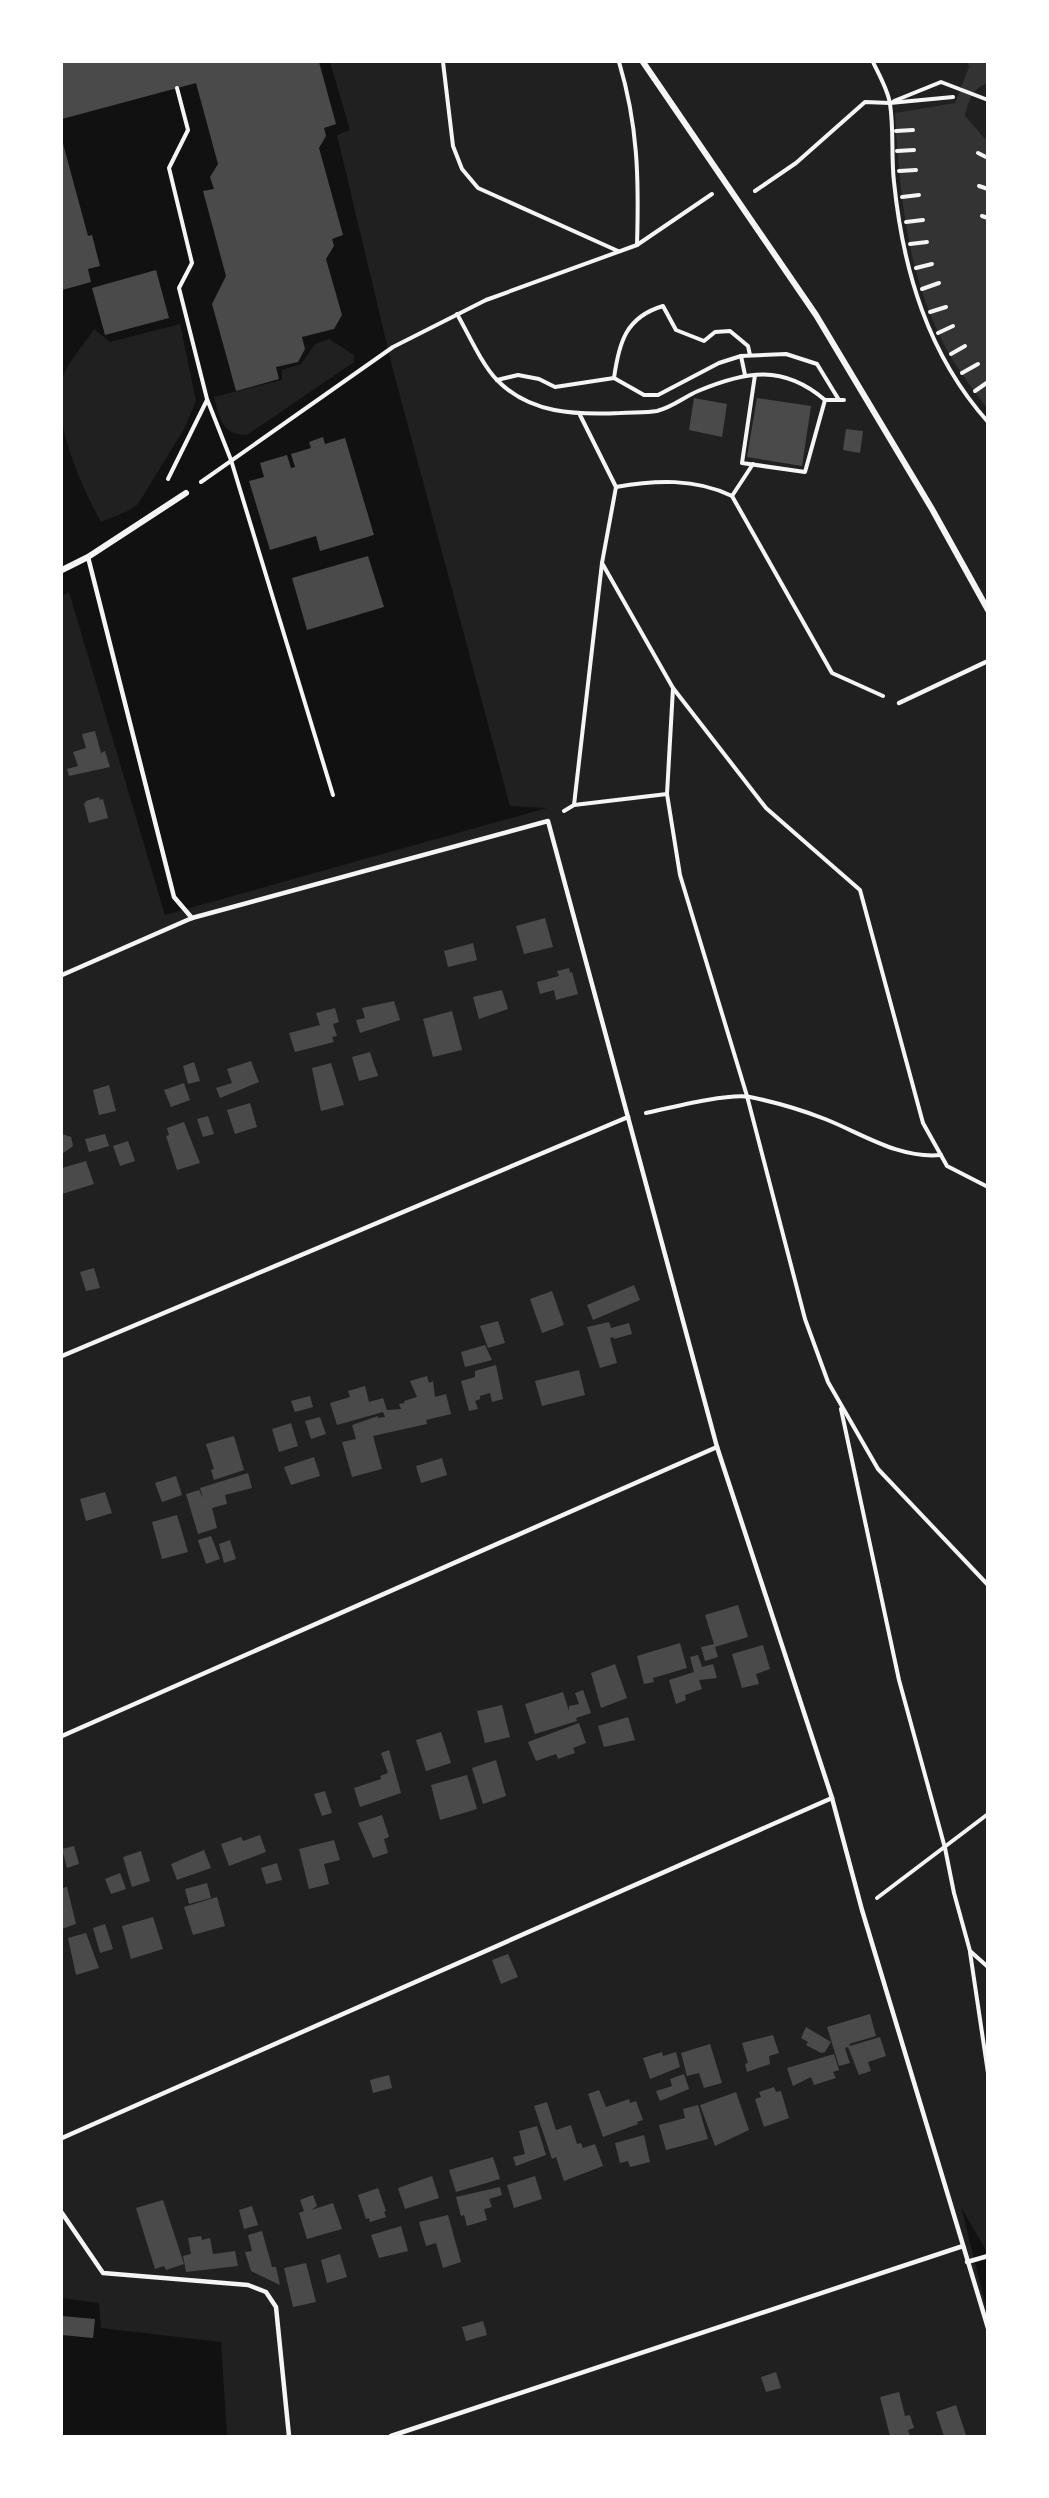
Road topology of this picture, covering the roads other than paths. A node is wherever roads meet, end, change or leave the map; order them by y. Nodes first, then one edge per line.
1 (643, 62) edge
2 (186, 493) road end
3 (88, 557) junction
4 (62, 570) edge
5 (987, 610) edge
6 (987, 661) edge
7 (899, 703) road end
8 (192, 918) junction
9 (62, 975) edge
10 (628, 1117) junction
11 (62, 1356) edge
12 (717, 1447) junction
13 (62, 1736) edge
14 (832, 1798) junction
15 (62, 2138) edge
16 (62, 2213) edge
17 (963, 2246) junction
18 (987, 2256) edge
19 (968, 2262) junction
20 (987, 2328) edge
21 (289, 2436) edge
22 (391, 2436) edge

1 - 5 street
2 - 3 street
3 - 4 street
3 - 8 lane
6 - 7 lane
8 - 9 lane
8 - 10 lane
10 - 11 lane
10 - 12 lane
12 - 13 lane
12 - 14 lane
14 - 15 lane
14 - 17 lane
16 - 21 lane
17 - 19 lane
17 - 22 lane
18 - 19 lane
19 - 20 lane

